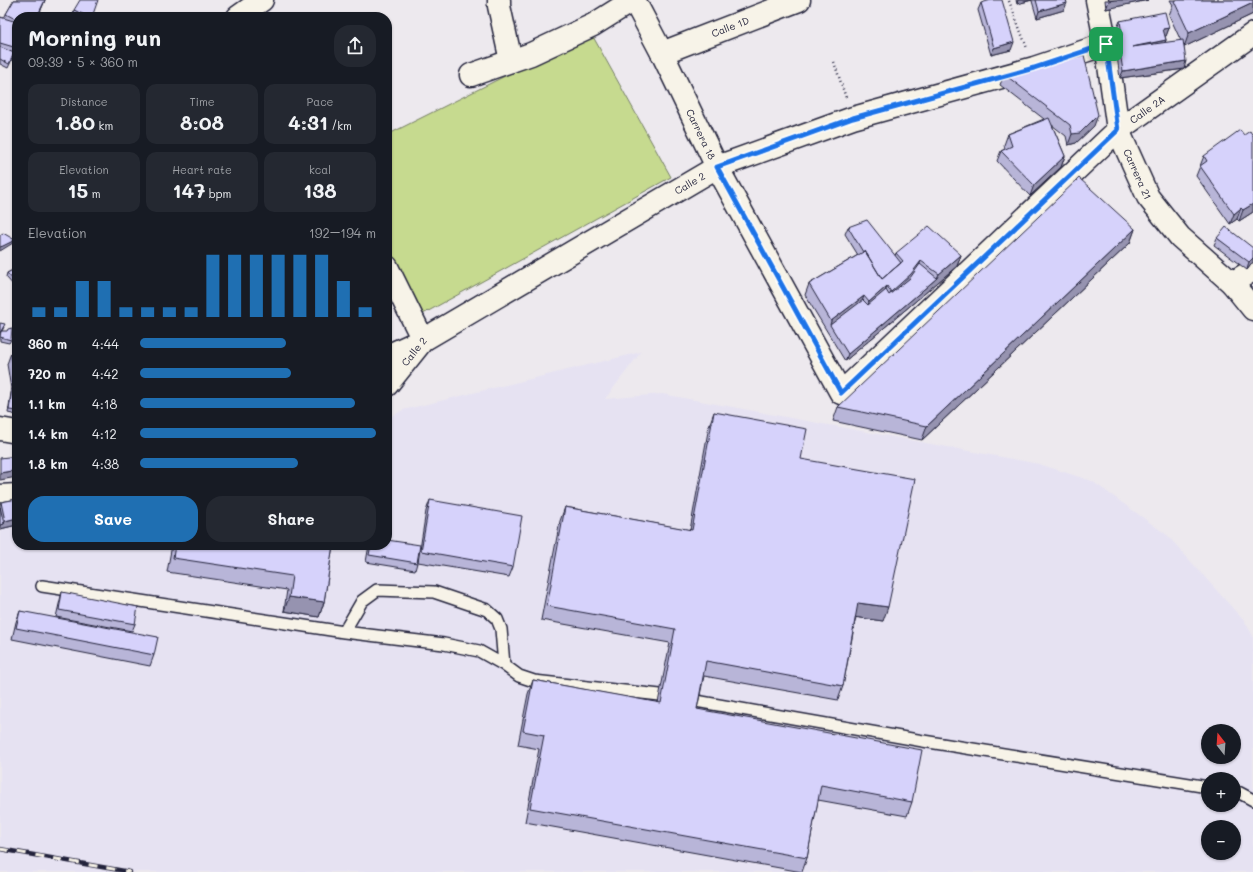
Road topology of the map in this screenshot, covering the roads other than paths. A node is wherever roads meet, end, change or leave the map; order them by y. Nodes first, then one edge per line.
1 (262, 0) edge
2 (499, 0) edge
3 (634, 0) edge
4 (799, 0) edge
5 (1097, 0) edge
6 (245, 12) edge
7 (1253, 34) edge
8 (1106, 44) junction
9 (662, 53) junction
10 (511, 61) junction
11 (471, 75) dead end
12 (1118, 130) junction
13 (717, 167) junction
14 (1253, 270) edge
15 (392, 277) edge
16 (1232, 283) junction
17 (1253, 309) edge
18 (423, 340) junction
19 (392, 354) edge
20 (392, 379) edge
21 (841, 393) joint
22 (0, 429) edge
23 (12, 431) edge
24 (12, 495) edge
25 (0, 496) edge
26 (42, 586) dead end
27 (344, 632) junction
28 (504, 665) junction
29 (660, 695) dead end
30 (696, 701) edge
31 (1201, 786) edge
32 (1241, 794) edge
33 (1253, 800) edge

1 - 6 street
2 - 10 street
3 - 9 street, Carrera 18
3 - 10 street
4 - 9 street, Calle 1D
5 - 8 street, Carrera 21
7 - 12 street, Calle 2A
8 - 12 street, Carrera 21
8 - 13 street, Calle 2
9 - 13 street, Carrera 18
10 - 11 street
12 - 16 street, Carrera 21
12 - 21 street, Calle 2A
13 - 18 street, Calle 2
13 - 21 street, Carrera 18
14 - 16 street
15 - 18 street
16 - 17 street, Carrera 21
18 - 19 street
18 - 20 street, Calle 2
22 - 23 street
24 - 25 street
26 - 27 lane
27 - 28 lane
27 - 28 lane
28 - 29 lane
30 - 31 lane
32 - 33 lane

